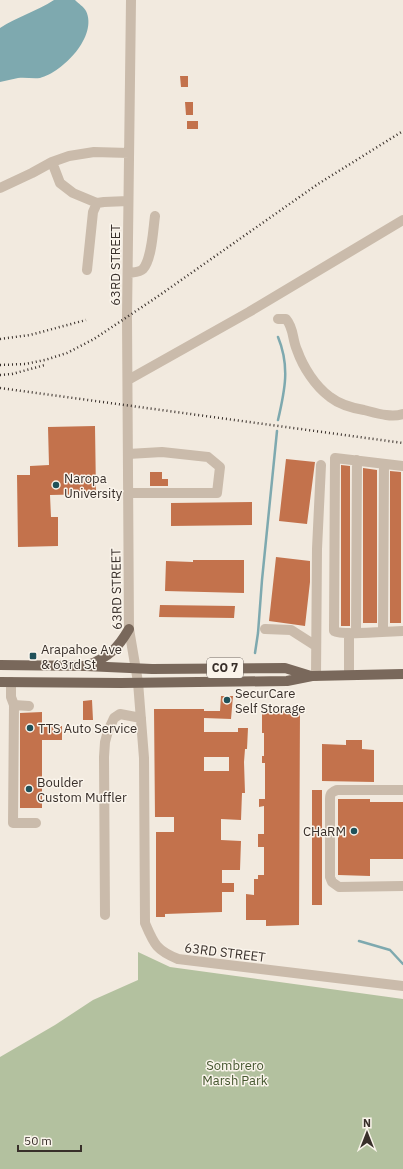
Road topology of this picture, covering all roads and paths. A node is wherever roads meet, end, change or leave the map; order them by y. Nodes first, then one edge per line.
1 (131, 0) edge
2 (129, 153) junction
3 (52, 162) junction
4 (0, 188) edge
5 (128, 201) junction
6 (97, 203) junction
7 (155, 216) dead end
8 (403, 220) edge
9 (87, 270) dead end
10 (128, 273) junction
11 (278, 319) dead end
12 (128, 380) junction
13 (403, 414) edge
14 (128, 454) junction
15 (357, 460) junction
16 (384, 464) junction
17 (321, 465) dead end
18 (403, 466) edge
19 (128, 493) junction
20 (129, 629) junction
21 (265, 629) dead end
22 (383, 631) junction
23 (403, 631) edge
24 (353, 632) junction
25 (316, 646) junction
26 (0, 665) edge
27 (85, 666) junction
28 (136, 668) junction
29 (403, 674) edge
30 (349, 675) junction
31 (314, 676) junction
32 (0, 682) edge
33 (11, 682) junction
34 (138, 682) junction
35 (14, 705) junction
36 (29, 706) dead end
37 (141, 718) junction
38 (403, 790) edge
39 (36, 823) dead end
40 (403, 886) edge
41 (105, 915) dead end
42 (403, 986) edge

1 - 2 street, 63RD STREET
2 - 3 street
2 - 5 street, 63RD STREET
3 - 4 street
3 - 6 street
5 - 6 street
5 - 10 street, 63RD STREET
6 - 9 street
7 - 10 street
8 - 12 street
10 - 12 street, 63RD STREET
11 - 13 street
12 - 14 street, 63RD STREET
14 - 19 street, 63RD STREET
14 - 19 street
15 - 16 street
15 - 24 street
15 - 24 street
16 - 18 street
16 - 22 street
17 - 25 street
19 - 20 street, 63RD STREET
20 - 27 main road
20 - 28 street, 63RD STREET
21 - 25 street
22 - 23 street
22 - 24 street
24 - 30 street
25 - 31 street
26 - 27 main road, CO 7
27 - 28 main road, CO 7
28 - 31 main road, CO 7
28 - 34 street, 63RD STREET
29 - 30 main road, CO 7
30 - 31 main road, CO 7
31 - 34 main road, CO 7
32 - 33 main road, CO 7
33 - 34 main road, CO 7
33 - 35 street
34 - 37 street, 63RD STREET
35 - 36 street
35 - 39 street
37 - 41 street
37 - 42 street, 63RD STREET
38 - 40 street

